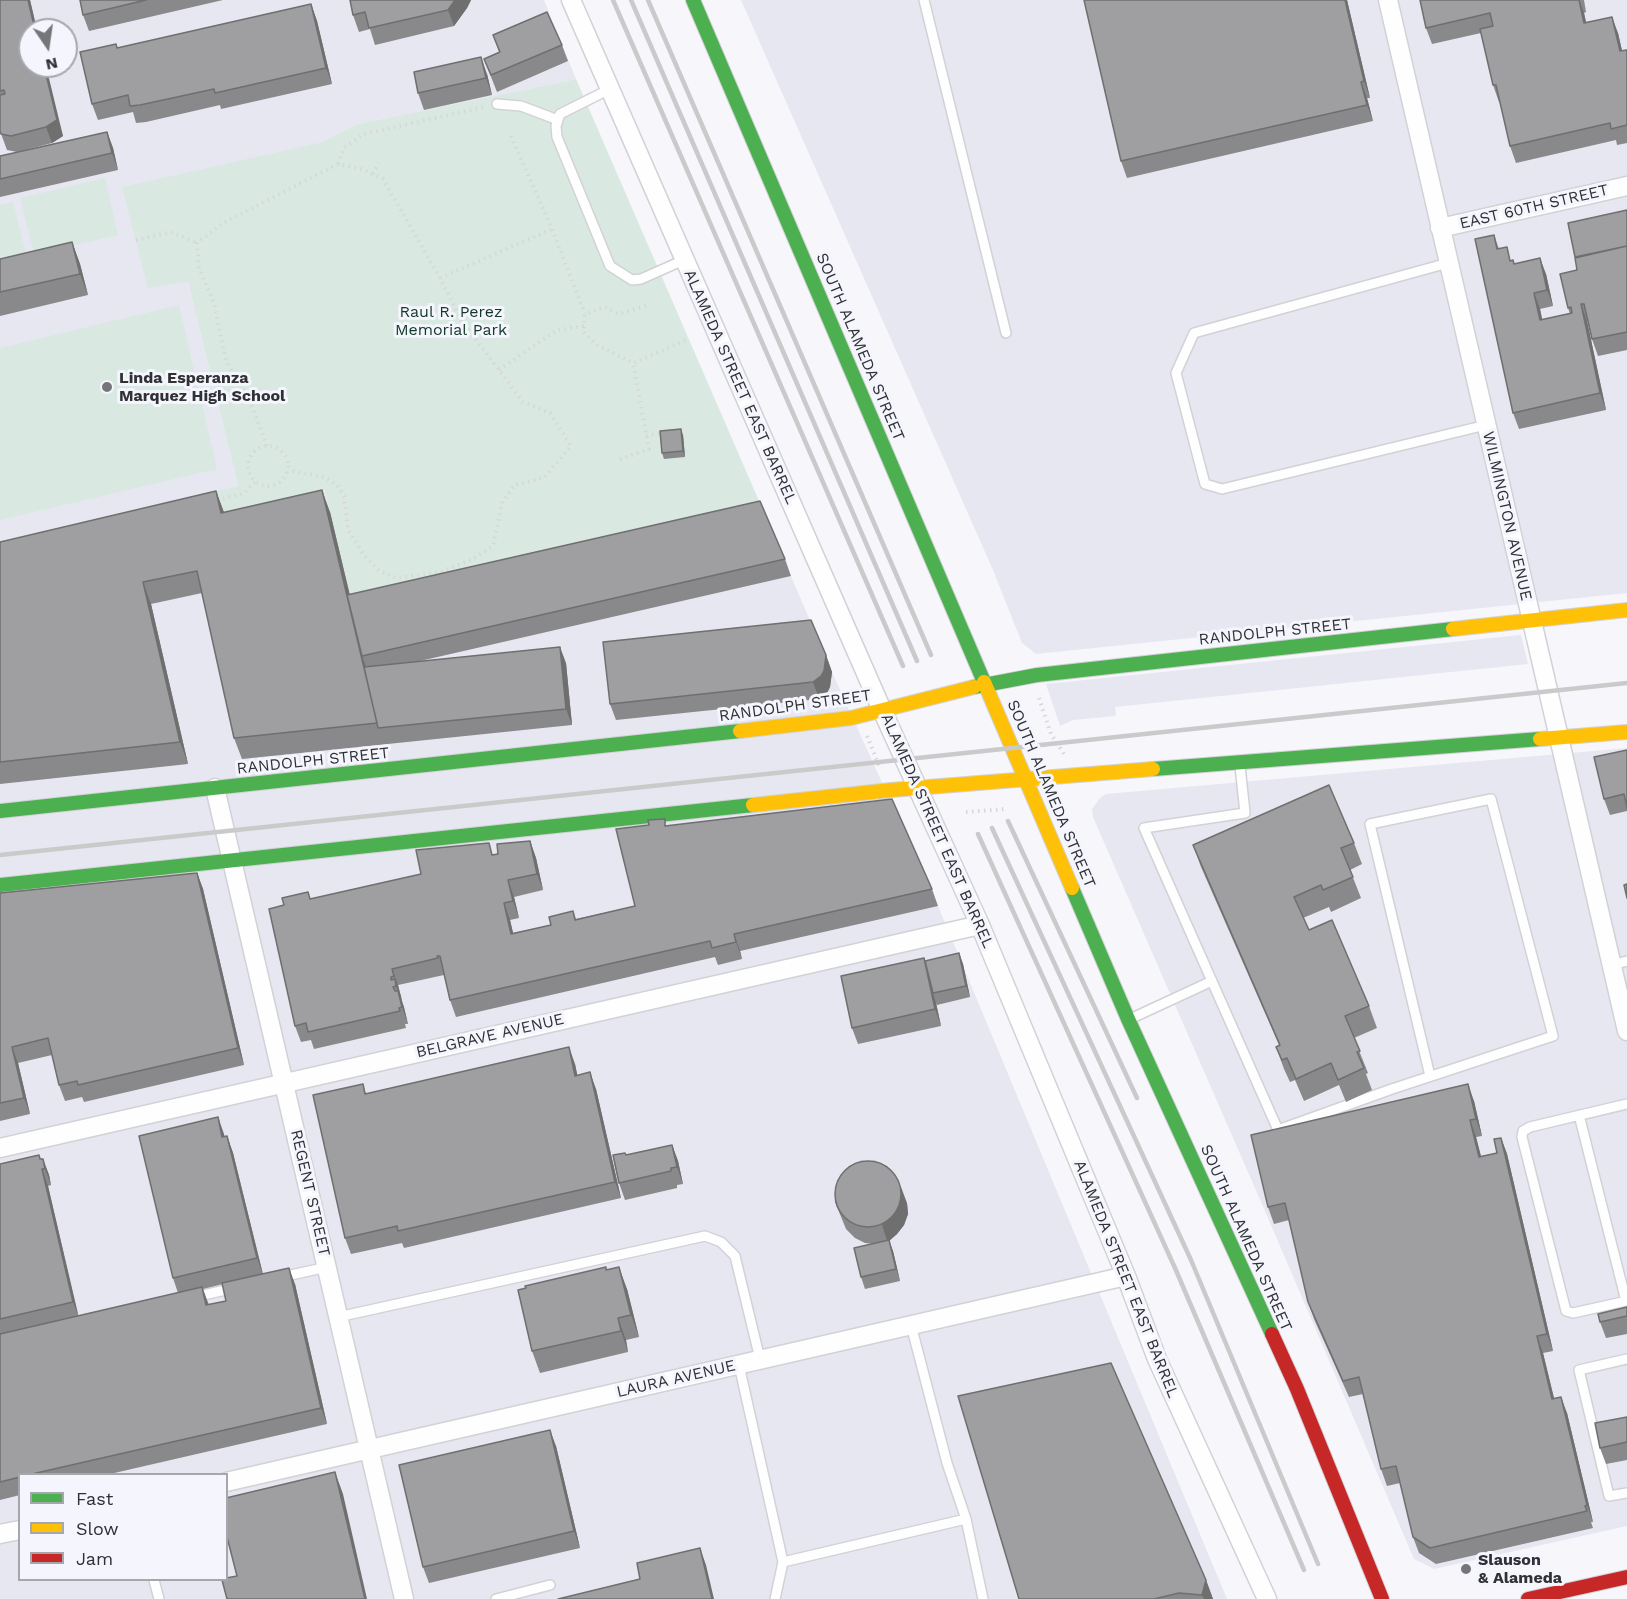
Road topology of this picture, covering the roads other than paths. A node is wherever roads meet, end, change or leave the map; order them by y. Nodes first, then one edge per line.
1 (571, 0) edge
2 (693, 0) edge
3 (924, 0) edge
4 (1388, 0) edge
5 (610, 89) junction
6 (497, 104) road end
7 (558, 120) junction
8 (1627, 186) edge
9 (1440, 228) junction
10 (684, 260) junction
11 (1448, 263) junction
12 (1006, 333) dead end
13 (1486, 425) junction
14 (1627, 610) edge
15 (1532, 621) junction
16 (987, 684) junction
17 (882, 710) junction
18 (1627, 732) edge
19 (1559, 739) junction
20 (1240, 763) junction
21 (1026, 779) junction
22 (215, 788) junction
23 (918, 788) junction
24 (0, 811) edge
25 (232, 860) junction
26 (0, 885) edge
27 (980, 925) junction
28 (1619, 963) edge
29 (1212, 981) junction
30 (1128, 1019) junction
31 (1627, 1031) edge
32 (1430, 1076) junction
33 (284, 1082) junction
34 (1627, 1104) edge
35 (1579, 1115) junction
36 (0, 1148) edge
37 (327, 1267) junction
38 (1126, 1276) junction
39 (268, 1280) edge
40 (245, 1286) edge
41 (187, 1299) edge
42 (1627, 1301) edge
43 (338, 1317) junction
44 (911, 1325) junction
45 (760, 1359) junction
46 (1627, 1359) edge
47 (739, 1365) junction
48 (369, 1450) junction
49 (228, 1482) edge
50 (1627, 1492) edge
51 (966, 1519) junction
52 (18, 1530) edge
53 (0, 1534) edge
54 (783, 1562) junction
55 (1627, 1577) edge
56 (154, 1581) edge
57 (550, 1586) dead end
58 (159, 1599) edge
59 (404, 1599) edge
60 (496, 1599) edge
61 (775, 1599) edge
62 (983, 1599) edge
63 (1267, 1599) edge
64 (1382, 1599) edge
65 (1528, 1599) edge

1 - 5 street, ALAMEDA STREET EAST BARREL
2 - 16 street, SOUTH ALAMEDA STREET
3 - 12 lane
4 - 9 street, WILMINGTON AVENUE
5 - 7 lane
5 - 10 street, ALAMEDA STREET EAST BARREL
6 - 7 lane
7 - 10 lane
8 - 9 street, EAST 60TH STREET
9 - 11 street, WILMINGTON AVENUE
10 - 17 street, ALAMEDA STREET EAST BARREL
11 - 13 street, WILMINGTON AVENUE
11 - 13 lane
13 - 15 street, WILMINGTON AVENUE
14 - 15 street, RANDOLPH STREET
15 - 16 street, RANDOLPH STREET
15 - 19 street, WILMINGTON AVENUE
16 - 17 street, RANDOLPH STREET
16 - 21 street, SOUTH ALAMEDA STREET
17 - 22 street, RANDOLPH STREET
17 - 23 street, ALAMEDA STREET EAST BARREL
18 - 19 street
19 - 20 street
19 - 28 street, WILMINGTON AVENUE
20 - 21 street
20 - 29 lane
21 - 23 street
21 - 30 street, SOUTH ALAMEDA STREET
22 - 24 street, RANDOLPH STREET
22 - 25 street, REGENT STREET
23 - 25 street
23 - 27 street, ALAMEDA STREET EAST BARREL
25 - 26 street
25 - 33 street, REGENT STREET
27 - 33 street, BELGRAVE AVENUE
27 - 38 street, ALAMEDA STREET EAST BARREL
28 - 31 street, WILMINGTON AVENUE
29 - 30 lane
29 - 32 lane
30 - 64 street, SOUTH ALAMEDA STREET
32 - 32 lane
33 - 36 street, BELGRAVE AVENUE
33 - 37 street, REGENT STREET
34 - 35 lane
35 - 42 lane
35 - 42 lane
37 - 39 lane
37 - 43 street, REGENT STREET
38 - 44 street, LAURA AVENUE
38 - 63 street, ALAMEDA STREET EAST BARREL
40 - 41 lane
43 - 45 lane
43 - 48 street, REGENT STREET
44 - 45 street, LAURA AVENUE
44 - 51 lane
45 - 47 street, LAURA AVENUE
46 - 50 lane
47 - 48 street, LAURA AVENUE
47 - 54 lane
48 - 49 street, LAURA AVENUE
48 - 59 street, REGENT STREET
51 - 54 lane
51 - 62 lane
52 - 53 street
54 - 61 lane
55 - 65 street
56 - 58 lane
57 - 60 lane

